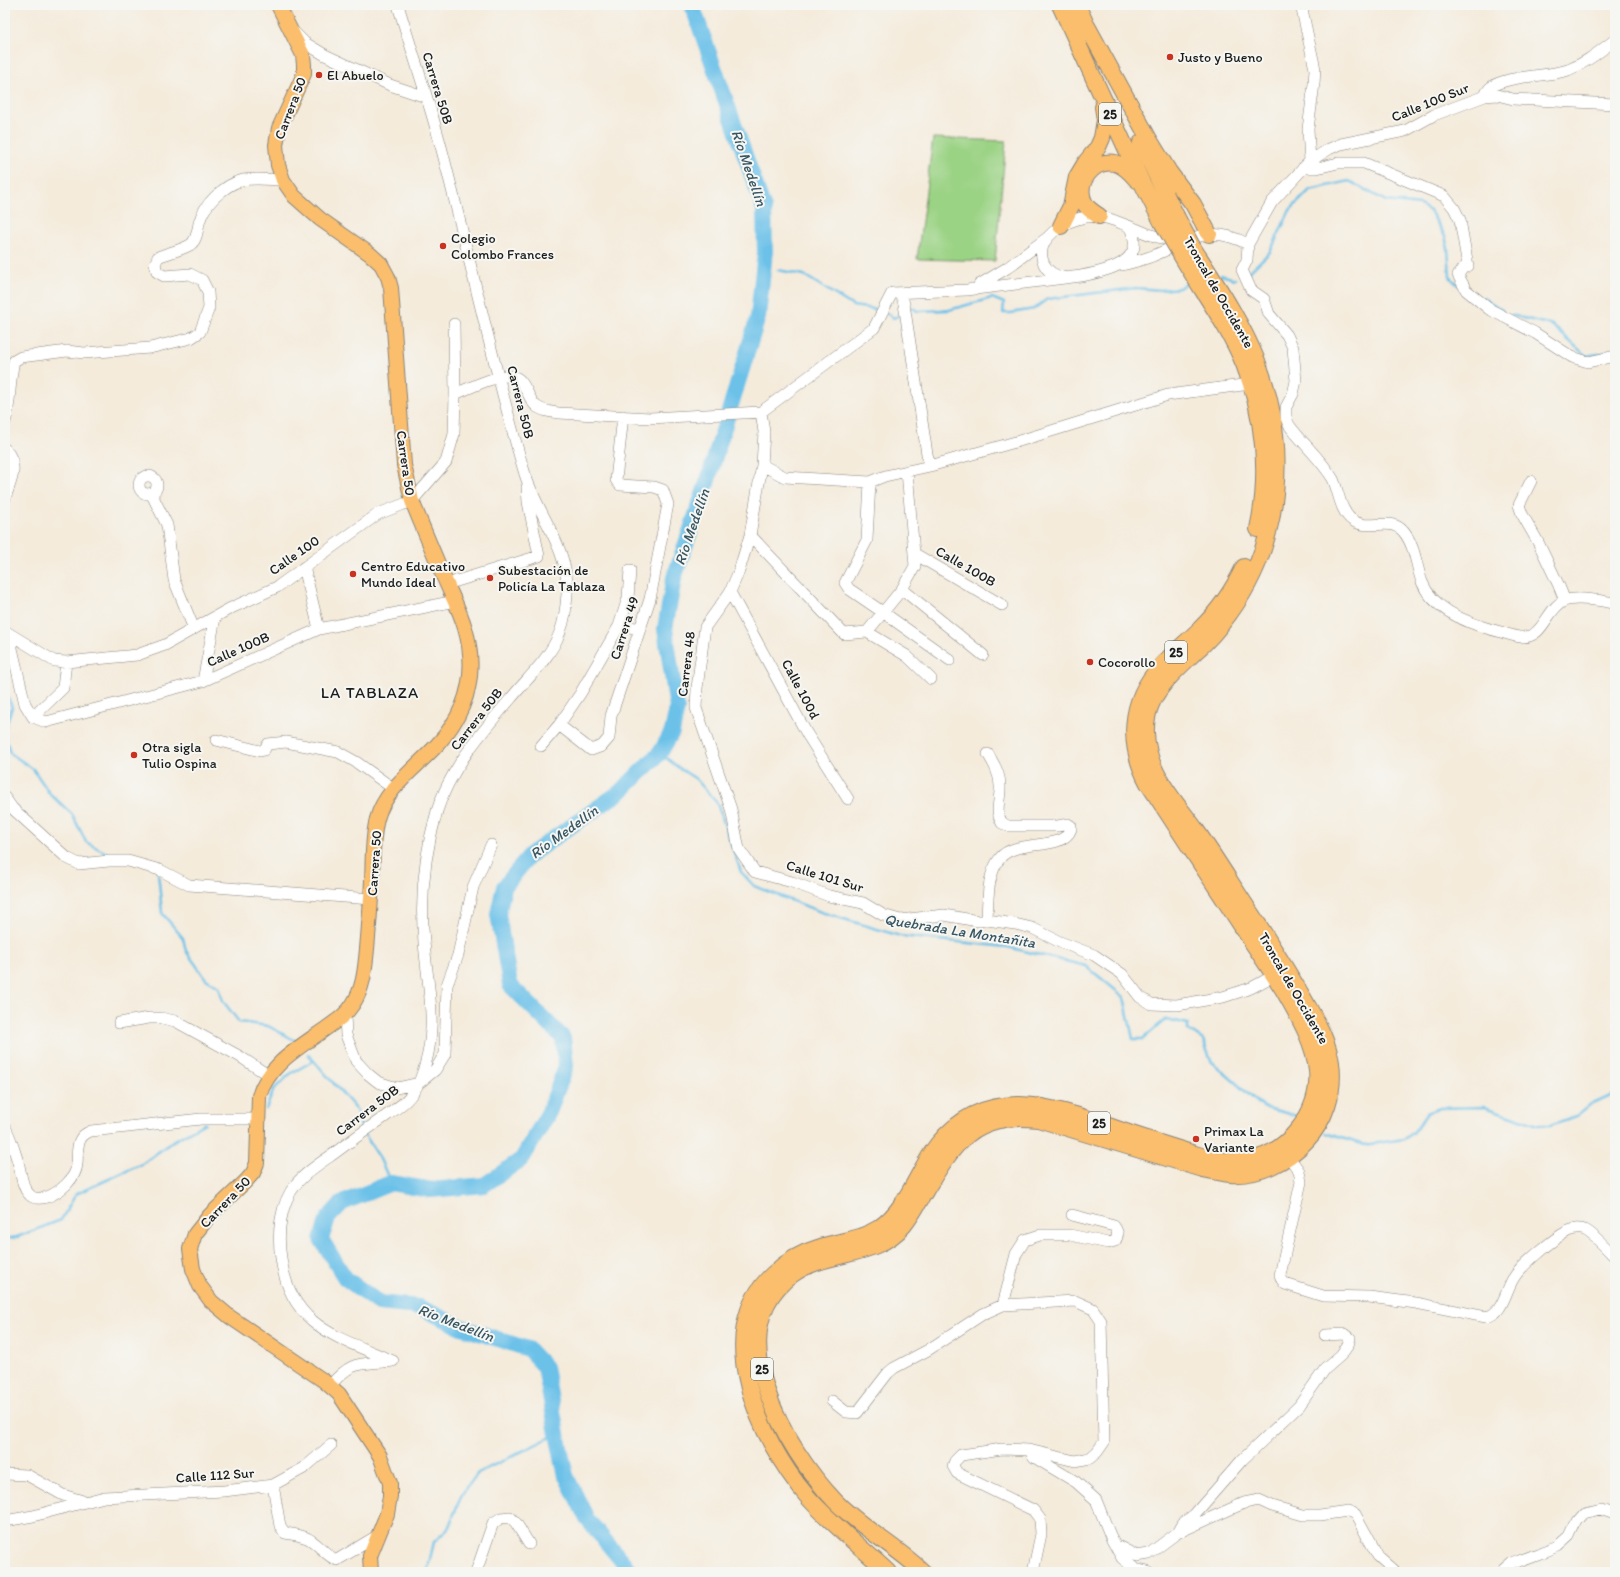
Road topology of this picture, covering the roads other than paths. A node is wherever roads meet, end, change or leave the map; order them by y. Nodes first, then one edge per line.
1 (278, 5) edge
2 (398, 5) edge
3 (1060, 5) edge
4 (1077, 5) edge
5 (1301, 5) edge
6 (1086, 26) junction
7 (290, 28) junction
8 (1615, 40) edge
9 (1096, 85) junction
10 (1485, 96) junction
11 (426, 97) junction
12 (1615, 104) edge
13 (1307, 164) junction
14 (283, 180) junction
15 (1143, 185) junction
16 (1099, 216) junction
17 (1169, 219) junction
18 (1061, 226) junction
19 (1128, 226) junction
20 (1208, 234) junction
21 (1048, 238) junction
22 (1248, 244) junction
23 (1185, 247) junction
24 (1114, 266) junction
25 (1064, 278) junction
26 (967, 290) junction
27 (901, 293) junction
28 (454, 324) dead end
29 (1615, 356) edge
30 (499, 377) junction
31 (1250, 384) junction
32 (455, 394) junction
33 (761, 412) junction
34 (623, 416) junction
35 (5, 422) edge
36 (5, 449) edge
37 (762, 465) junction
38 (930, 466) junction
39 (907, 470) junction
40 (1531, 481) dead end
41 (527, 482) junction
42 (870, 482) junction
43 (151, 494) dead end
44 (5, 498) edge
45 (412, 501) junction
46 (750, 535) junction
47 (915, 554) junction
48 (304, 568) junction
49 (630, 570) dead end
50 (447, 584) junction
51 (902, 589) junction
52 (730, 592) junction
53 (455, 601) junction
54 (1565, 601) junction
55 (1615, 603) edge
56 (1002, 604) dead end
57 (884, 613) junction
58 (215, 618) junction
59 (620, 625) junction
60 (194, 629) junction
61 (319, 629) junction
62 (640, 629) junction
63 (868, 632) junction
64 (9, 640) edge
65 (983, 655) dead end
66 (950, 660) dead end
67 (66, 662) junction
68 (931, 679) dead end
69 (203, 681) junction
70 (33, 717) junction
71 (559, 725) junction
72 (216, 740) dead end
73 (541, 746) dead end
74 (988, 754) dead end
75 (394, 788) junction
76 (5, 798) edge
77 (848, 800) dead end
78 (491, 845) dead end
79 (755, 872) joint
80 (372, 899) junction
81 (987, 920) junction
82 (1275, 975) junction
83 (345, 1015) junction
84 (119, 1023) dead end
85 (268, 1075) junction
86 (419, 1083) junction
87 (258, 1119) junction
88 (5, 1127) edge
89 (1289, 1156) junction
90 (1072, 1215) dead end
91 (1615, 1257) edge
92 (1003, 1305) junction
93 (1325, 1335) dead end
94 (330, 1386) junction
95 (832, 1401) dead end
96 (331, 1445) dead end
97 (1029, 1450) junction
98 (5, 1474) edge
99 (273, 1486) junction
100 (86, 1502) junction
101 (1615, 1514) edge
102 (5, 1521) edge
103 (1177, 1533) junction
104 (377, 1536) junction
105 (529, 1544) dead end
106 (1117, 1548) junction
107 (371, 1572) edge
108 (476, 1572) edge
109 (888, 1572) edge
110 (923, 1572) edge
111 (1033, 1572) edge
112 (1148, 1572) edge
113 (1396, 1572) edge
114 (1502, 1572) edge

1 - 7 main road, Carrera 50
2 - 11 street, Carrera 50B
3 - 9 highway, Troncal de Occidente / 25
4 - 6 highway, Troncal de Occidente / 25
5 - 13 street
6 - 17 highway, Troncal de Occidente / 25
6 - 20 highway
7 - 11 street
7 - 14 main road, Carrera 50
8 - 10 street
9 - 15 highway, Troncal de Occidente / 25
9 - 18 highway
10 - 12 street, Calle 100 Sur
10 - 13 street, Calle 100 Sur
11 - 30 street, Carrera 50B
13 - 22 street, Calle 100 Sur
13 - 29 street
14 - 35 street
14 - 45 main road, Carrera 50
15 - 16 highway
15 - 17 highway, Troncal de Occidente / 25
16 - 18 street
16 - 19 street
17 - 23 highway, Troncal de Occidente / 25, bridge
18 - 21 street
19 - 23 street
19 - 24 street
20 - 22 street
20 - 23 street
21 - 25 street
21 - 26 street
22 - 54 street, Calle 100 Sur
23 - 24 street
23 - 31 highway, Troncal de Occidente / 25
23 - 89 highway, Troncal de Occidente / 25
24 - 25 street
25 - 26 street
26 - 27 street
27 - 33 street
27 - 38 street
28 - 32 street, Calle 100
30 - 32 street
30 - 34 street
30 - 41 street, Carrera 50B
31 - 38 street
31 - 82 highway, Troncal de Occidente / 25
32 - 45 street, Calle 100
33 - 34 street
33 - 37 street, Carrera 48
34 - 62 street, Carrera 49
36 - 44 street
37 - 42 street
37 - 46 street, Carrera 48
38 - 39 street
39 - 42 street
39 - 47 street
40 - 54 street
41 - 50 street
41 - 86 street, Carrera 50B
42 - 57 street
43 - 60 street
45 - 48 street, Calle 100
45 - 50 main road, Carrera 50
46 - 52 street, Carrera 48
46 - 63 street
47 - 51 street
47 - 56 street, Calle 100B
48 - 58 street, Calle 100
48 - 61 street
49 - 59 street, Carrera 49
50 - 53 main road, Carrera 50
51 - 57 street
51 - 65 street
52 - 77 street, Calle 100d
52 - 79 street, Carrera 48
53 - 61 street, Calle 100B
53 - 75 main road, Carrera 50
54 - 55 street
57 - 63 street
57 - 66 street
58 - 60 street, Calle 100
58 - 69 street
59 - 62 street
59 - 71 street, Carrera 49
60 - 67 street, Calle 100
61 - 69 street, Calle 100B
62 - 71 street, Carrera 49
63 - 68 street
64 - 67 street, Calle 100
64 - 70 street
67 - 70 street
69 - 70 street, Calle 100B
71 - 73 street, Carrera 49
72 - 75 street
74 - 81 street
75 - 80 main road, Carrera 50
76 - 80 street
78 - 86 street
79 - 81 street, Calle 101 Sur
80 - 83 main road, Carrera 50
81 - 82 street, Calle 101 Sur
82 - 109 highway, Troncal de Occidente / 25
83 - 85 main road, Carrera 50
83 - 86 street
84 - 85 street
85 - 87 main road, Carrera 50
86 - 94 street, Carrera 50B
87 - 88 street
87 - 94 main road, Carrera 50
89 - 91 street
89 - 110 highway, Troncal de Occidente / 25
90 - 92 street
92 - 95 street
92 - 97 street
93 - 103 street
94 - 104 main road, Carrera 50
96 - 99 street
97 - 106 street
97 - 111 street
98 - 100 street
99 - 100 street, Calle 112 Sur
99 - 104 street, Calle 112 Sur
100 - 102 street, Calle 112 Sur
101 - 114 street
103 - 106 street
103 - 113 street
104 - 107 main road, Carrera 50
105 - 108 street
106 - 112 street

